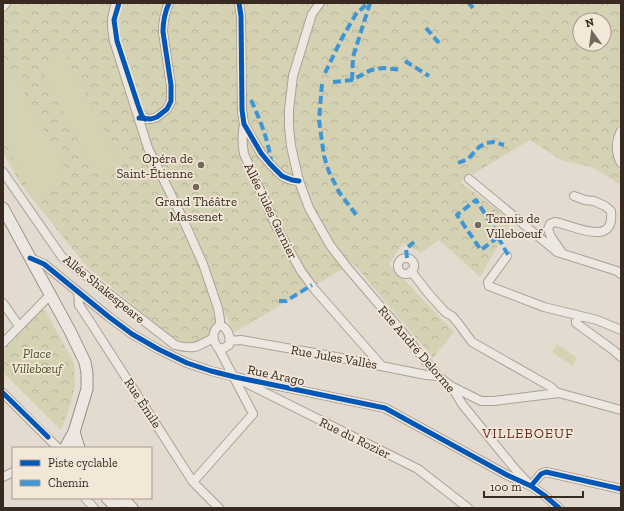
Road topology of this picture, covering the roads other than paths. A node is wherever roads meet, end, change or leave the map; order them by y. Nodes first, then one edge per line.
1 (6, 3) edge
2 (116, 3) edge
3 (169, 3) edge
4 (239, 3) edge
5 (320, 3) edge
6 (3, 7) edge
7 (139, 118) junction
8 (244, 124) junction
9 (621, 131) edge
10 (621, 163) edge
11 (3, 172) edge
12 (469, 179) dead end
13 (299, 181) junction
14 (574, 196) dead end
15 (3, 208) edge
16 (564, 254) junction
17 (507, 256) dead end
18 (30, 258) junction
19 (411, 271) dead end
20 (621, 274) edge
21 (78, 292) junction
22 (50, 295) junction
23 (3, 303) edge
24 (576, 315) junction
25 (220, 325) junction
26 (19, 326) junction
27 (621, 330) edge
28 (213, 338) junction
29 (230, 340) junction
30 (3, 343) edge
31 (219, 349) junction
32 (621, 357) edge
33 (380, 365) junction
34 (438, 376) junction
35 (235, 377) junction
36 (452, 387) junction
37 (3, 393) edge
38 (557, 393) junction
39 (621, 410) edge
40 (74, 432) junction
41 (57, 447) edge
42 (66, 447) edge
43 (80, 447) edge
44 (12, 473) edge
45 (3, 478) edge
46 (193, 482) junction
47 (531, 486) junction
48 (621, 489) edge
49 (86, 499) edge
50 (108, 499) edge
51 (123, 499) edge
52 (94, 508) edge
53 (117, 508) edge
54 (132, 508) edge
55 (219, 508) edge
56 (468, 508) edge
57 (559, 508) edge

1 - 6 street
2 - 7 street
3 - 7 street
4 - 8 street
5 - 13 street, Rue André Delorme
7 - 25 street
8 - 13 street
8 - 33 street, Allée Jules Garnier
9 - 10 street
11 - 28 street, Allée Shakespeare
12 - 16 street
13 - 34 street, Rue André Delorme
14 - 16 street
15 - 18 main road
16 - 20 street
17 - 24 street
18 - 21 street, Rue Arago
18 - 22 main road
19 - 38 street
21 - 35 street, Rue Arago
21 - 46 street, Rue Émile
22 - 26 street
22 - 40 main road
23 - 26 street
24 - 27 street
24 - 32 street
25 - 28 street
25 - 29 street
26 - 30 street
28 - 31 street
29 - 31 street
29 - 33 street, Rue Jules Vallès
31 - 35 street
33 - 34 street, Rue Jules Vallès
34 - 36 street, Rue André Delorme
35 - 46 street
35 - 47 street, Rue Arago
35 - 56 street, Rue du Rozier
36 - 38 street
36 - 47 street, Rue André Delorme
37 - 41 street
38 - 39 street
40 - 42 main road
40 - 43 main road
44 - 45 street
46 - 55 street, Rue Émile
47 - 48 street
47 - 57 street
49 - 52 street
50 - 53 main road
51 - 54 main road

